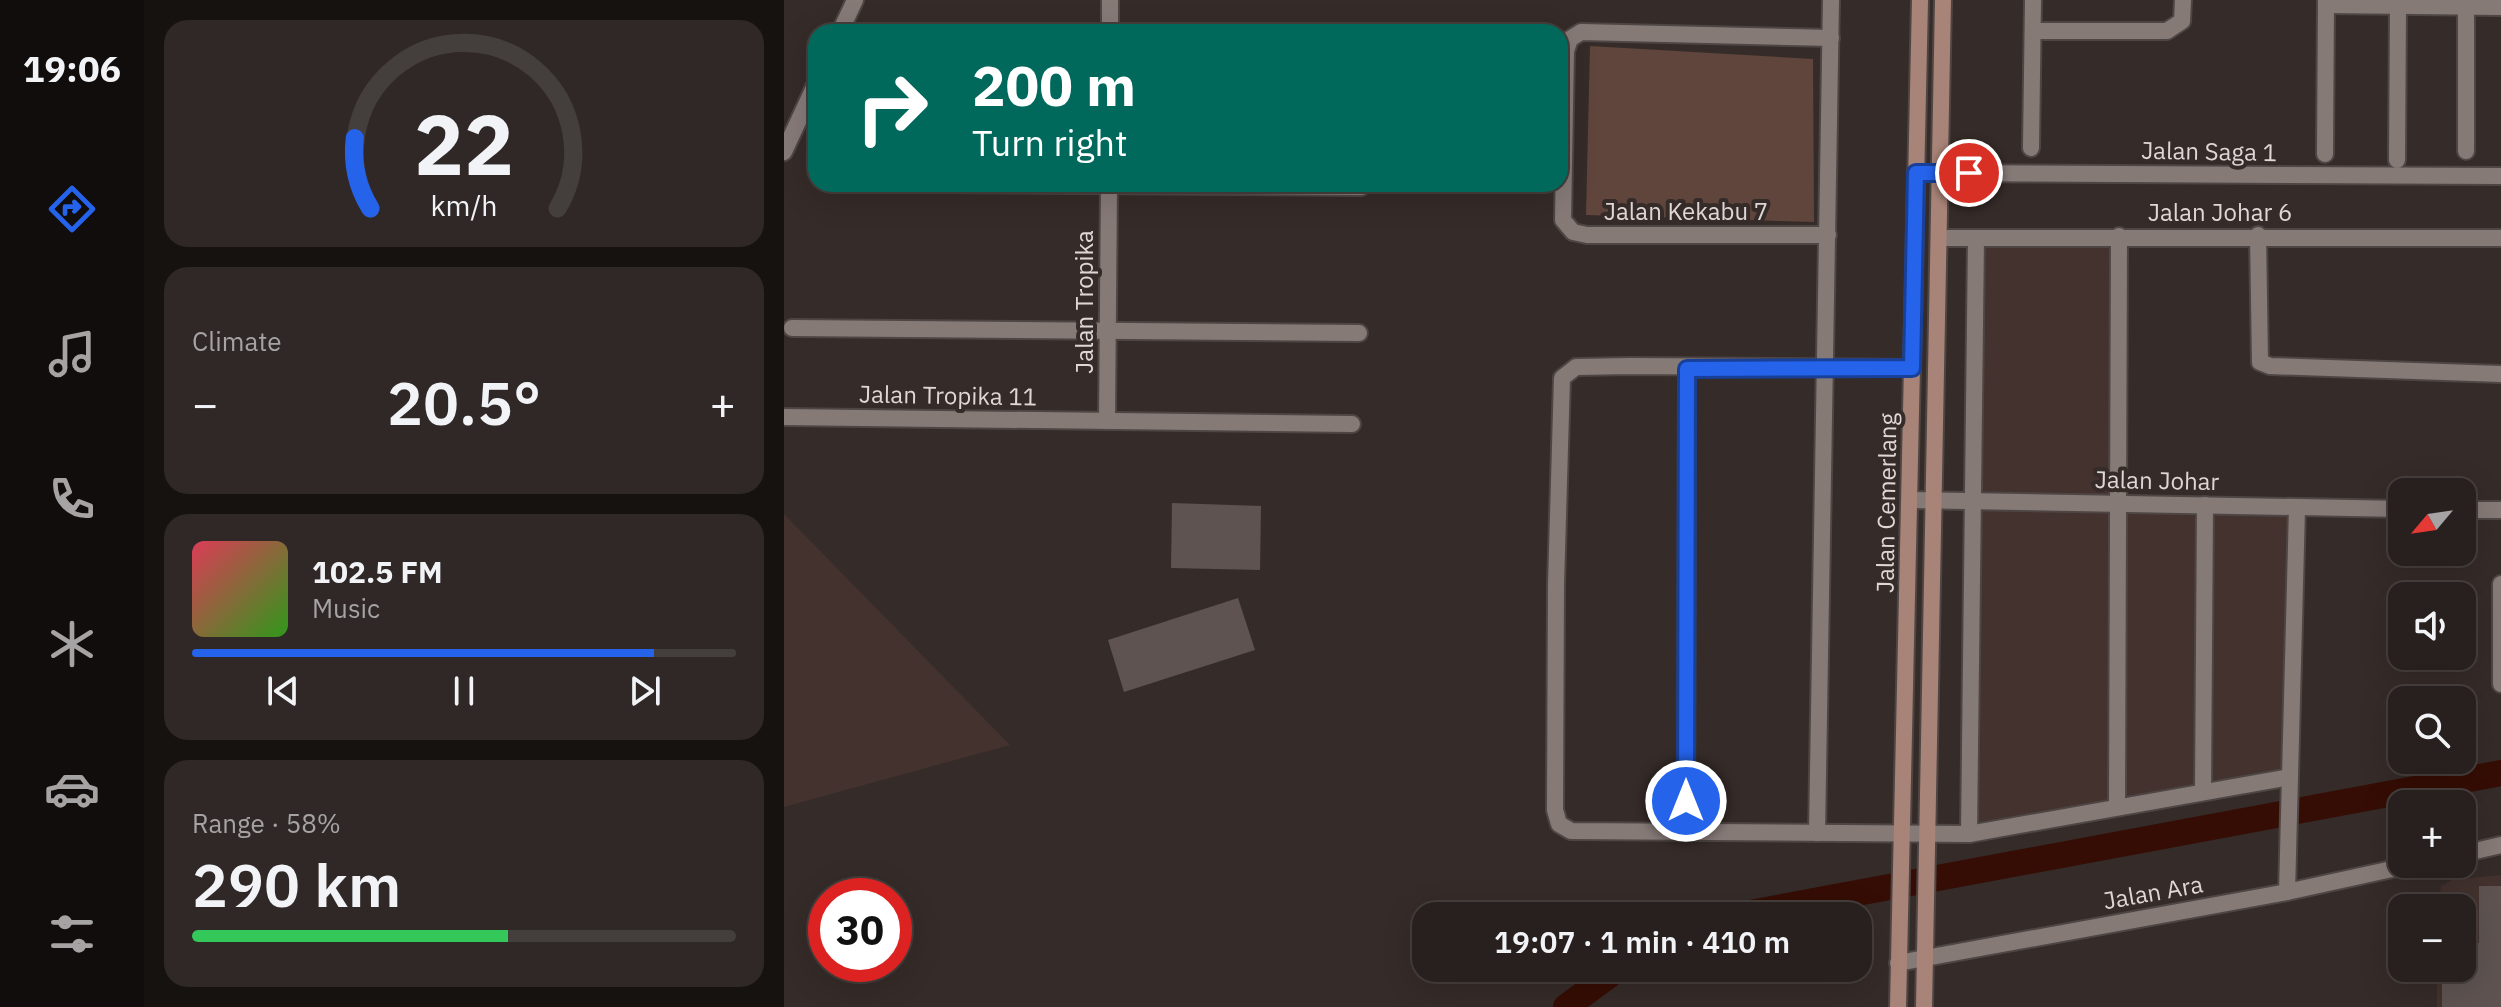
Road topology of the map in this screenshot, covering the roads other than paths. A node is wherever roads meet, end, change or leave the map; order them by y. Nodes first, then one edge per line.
1 (855, 0) edge
2 (1110, 0) edge
3 (1831, 0) edge
4 (1920, 0) edge
5 (1943, 0) edge
6 (2033, 0) edge
7 (2183, 0) edge
8 (2326, 2) edge
9 (2398, 5) junction
10 (2466, 6) junction
11 (2501, 7) edge
12 (844, 24) edge
13 (1110, 24) edge
14 (2033, 31) junction
15 (1831, 38) junction
16 (1568, 45) edge
17 (808, 100) edge
18 (2031, 148) dead end
19 (2466, 151) dead end
20 (784, 152) edge
21 (2325, 154) dead end
22 (2397, 160) dead end
23 (1916, 173) junction
24 (1938, 173) junction
25 (2501, 176) edge
26 (1109, 192) edge
27 (1563, 192) edge
28 (1828, 235) junction
29 (2258, 235) junction
30 (2119, 236) junction
31 (1939, 238) junction
32 (1976, 238) junction
33 (2501, 238) edge
34 (792, 328) dead end
35 (1108, 331) junction
36 (1359, 333) dead end
37 (1912, 368) junction
38 (1687, 369) junction
39 (1827, 369) junction
40 (2501, 374) edge
41 (784, 417) edge
42 (1107, 421) junction
43 (1352, 424) dead end
44 (1912, 500) junction
45 (1935, 500) junction
46 (1973, 501) junction
47 (2116, 504) junction
48 (2205, 505) junction
49 (2297, 507) junction
50 (2388, 509) edge
51 (2476, 510) edge
52 (2501, 510) edge
53 (2501, 584) edge
54 (2500, 684) edge
55 (2290, 784) junction
56 (2203, 792) junction
57 (2117, 807) junction
58 (1686, 832) junction
59 (1817, 833) junction
60 (1969, 834) junction
61 (1925, 841) junction
62 (1899, 842) junction
63 (2501, 845) edge
64 (2476, 851) edge
65 (2388, 870) edge
66 (2287, 892) junction
67 (1926, 951) junction
68 (1898, 963) junction
69 (1898, 1007) edge
70 (1924, 1007) edge

1 - 12 street
2 - 13 street
3 - 15 street
4 - 23 main road, Jalan Cemerlang
5 - 24 main road, Jalan Cemerlang
6 - 14 street
7 - 14 street
8 - 9 street
8 - 21 street
9 - 10 street
9 - 22 street
10 - 11 street
10 - 19 street
14 - 18 street
15 - 16 street, Jalan Kekabu 7
15 - 28 street
17 - 20 street
23 - 24 street, Jalan Saga 1
23 - 37 main road, Jalan Cemerlang
24 - 25 street, Jalan Saga 1
24 - 31 main road, Jalan Cemerlang
26 - 35 street, Jalan Tropika
27 - 28 street, Jalan Kekabu 7
28 - 39 street
29 - 30 street, Jalan Johar 6
29 - 33 street, Jalan Johar 6
29 - 40 street
30 - 32 street, Jalan Johar 6
30 - 47 street
31 - 32 street, Jalan Johar 6
31 - 45 main road, Jalan Cemerlang
32 - 46 street
34 - 35 street
35 - 36 street
35 - 42 street, Jalan Tropika
37 - 39 street
37 - 44 main road, Jalan Cemerlang
38 - 39 street
38 - 58 street
38 - 58 street
39 - 59 street
41 - 42 street, Jalan Tropika 11
42 - 43 street, Jalan Tropika 11
44 - 45 street, Jalan Johar
44 - 62 main road, Jalan Cemerlang
45 - 46 street, Jalan Johar
45 - 61 main road, Jalan Cemerlang
46 - 47 street, Jalan Johar
46 - 60 street
47 - 48 street, Jalan Johar
47 - 57 street
48 - 49 street, Jalan Johar
48 - 56 street
49 - 50 street, Jalan Johar
49 - 55 street
51 - 52 street
53 - 54 street
55 - 56 street
55 - 66 street
56 - 57 street
57 - 60 street
58 - 59 street
59 - 62 street
60 - 61 street
61 - 62 street
61 - 67 main road, Jalan Cemerlang
62 - 68 main road, Jalan Cemerlang
63 - 64 street
65 - 66 street, Jalan Ara
66 - 67 street, Jalan Ara
67 - 68 street, Jalan Ara
67 - 70 main road, Jalan Cemerlang
68 - 69 main road, Jalan Cemerlang

